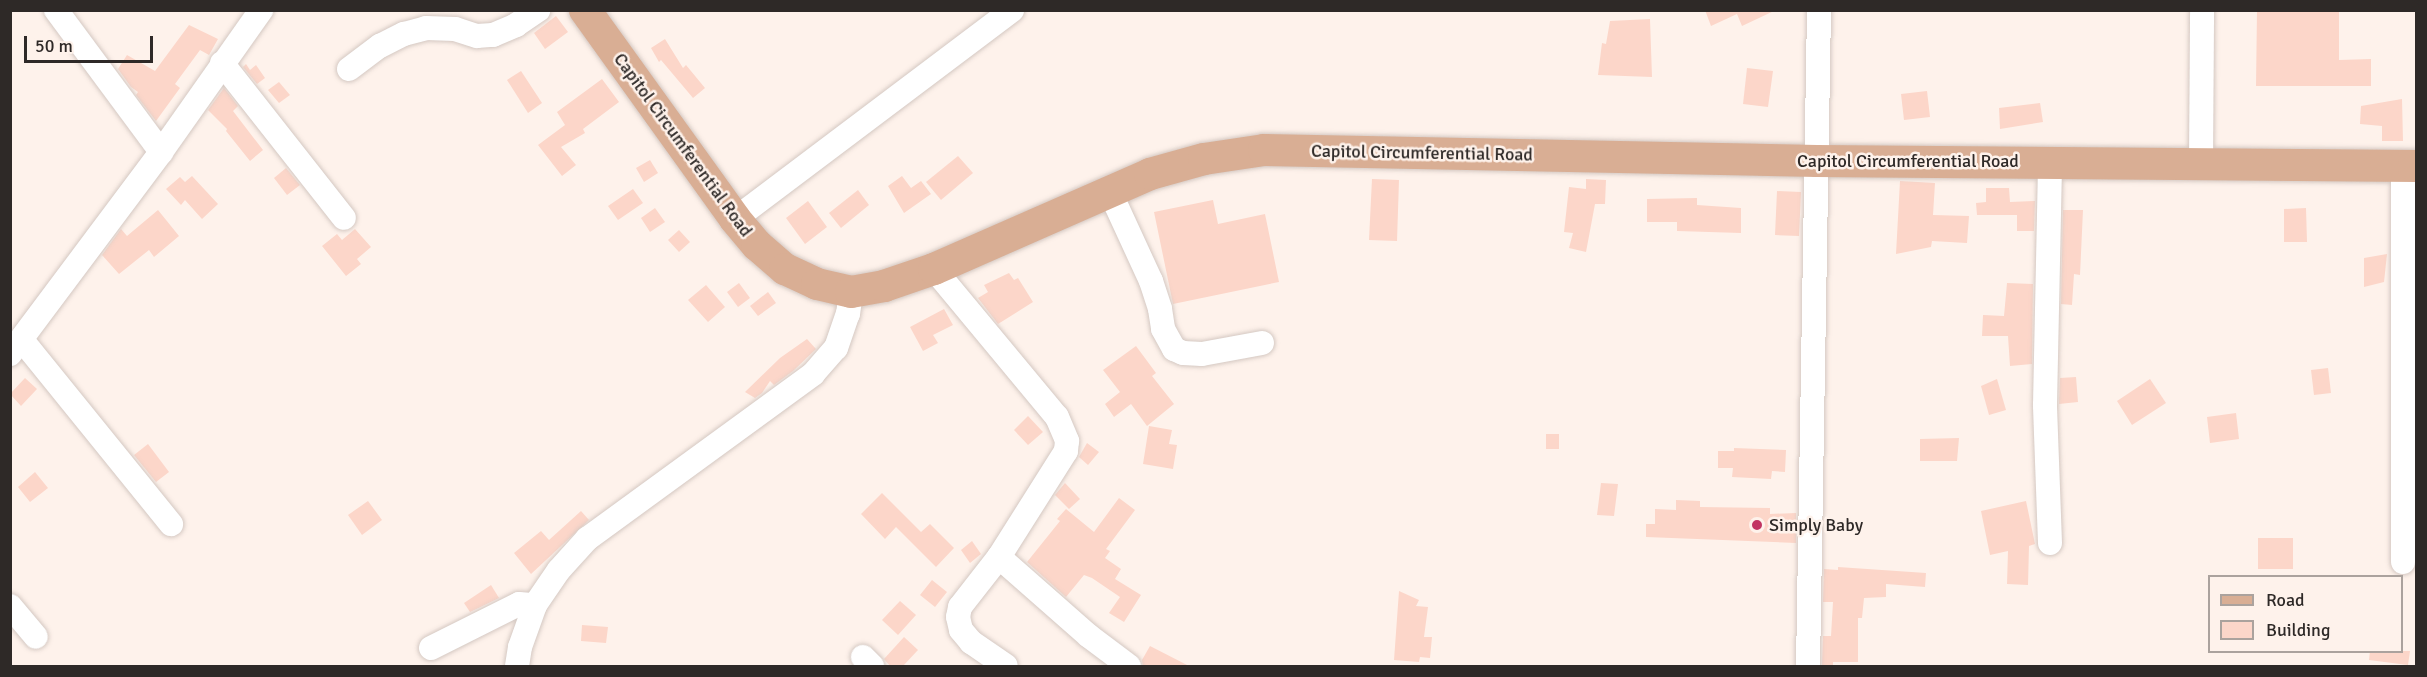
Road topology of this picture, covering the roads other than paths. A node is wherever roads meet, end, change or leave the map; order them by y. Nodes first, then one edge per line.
1 (56, 10) edge
2 (261, 10) edge
3 (538, 10) edge
4 (585, 10) edge
5 (1012, 10) edge
6 (1819, 10) edge
7 (2202, 10) edge
8 (222, 63) junction
9 (349, 69) dead end
10 (161, 153) junction
11 (1817, 161) junction
12 (2050, 163) junction
13 (2201, 164) junction
14 (2410, 166) edge
15 (1110, 192) junction
16 (344, 218) dead end
17 (735, 219) junction
18 (934, 268) junction
19 (851, 292) junction
20 (1262, 343) dead end
21 (16, 347) edge
22 (171, 524) dead end
23 (2050, 543) dead end
24 (999, 556) junction
25 (2403, 562) dead end
26 (535, 605) junction
27 (10, 606) edge
28 (36, 637) dead end
29 (431, 648) dead end
30 (517, 666) edge
31 (1006, 666) edge
32 (1129, 666) edge
33 (1808, 666) edge

1 - 10 street
2 - 8 street
3 - 9 street
4 - 17 main road, Capitol Circumferential Road
5 - 17 street
6 - 11 street
7 - 13 street
8 - 10 street
8 - 16 street
10 - 21 street
11 - 12 main road, Capitol Circumferential Road
11 - 15 main road, Capitol Circumferential Road
11 - 33 street
12 - 13 main road, Capitol Circumferential Road
12 - 23 street
13 - 14 main road, Capitol Circumferential Road
14 - 25 street
15 - 18 main road, Capitol Circumferential Road
15 - 20 street
17 - 19 main road, Capitol Circumferential Road
18 - 19 main road, Capitol Circumferential Road
18 - 24 street
19 - 26 street
21 - 22 street
24 - 31 street
24 - 32 street
26 - 29 street
26 - 30 street
27 - 28 street

